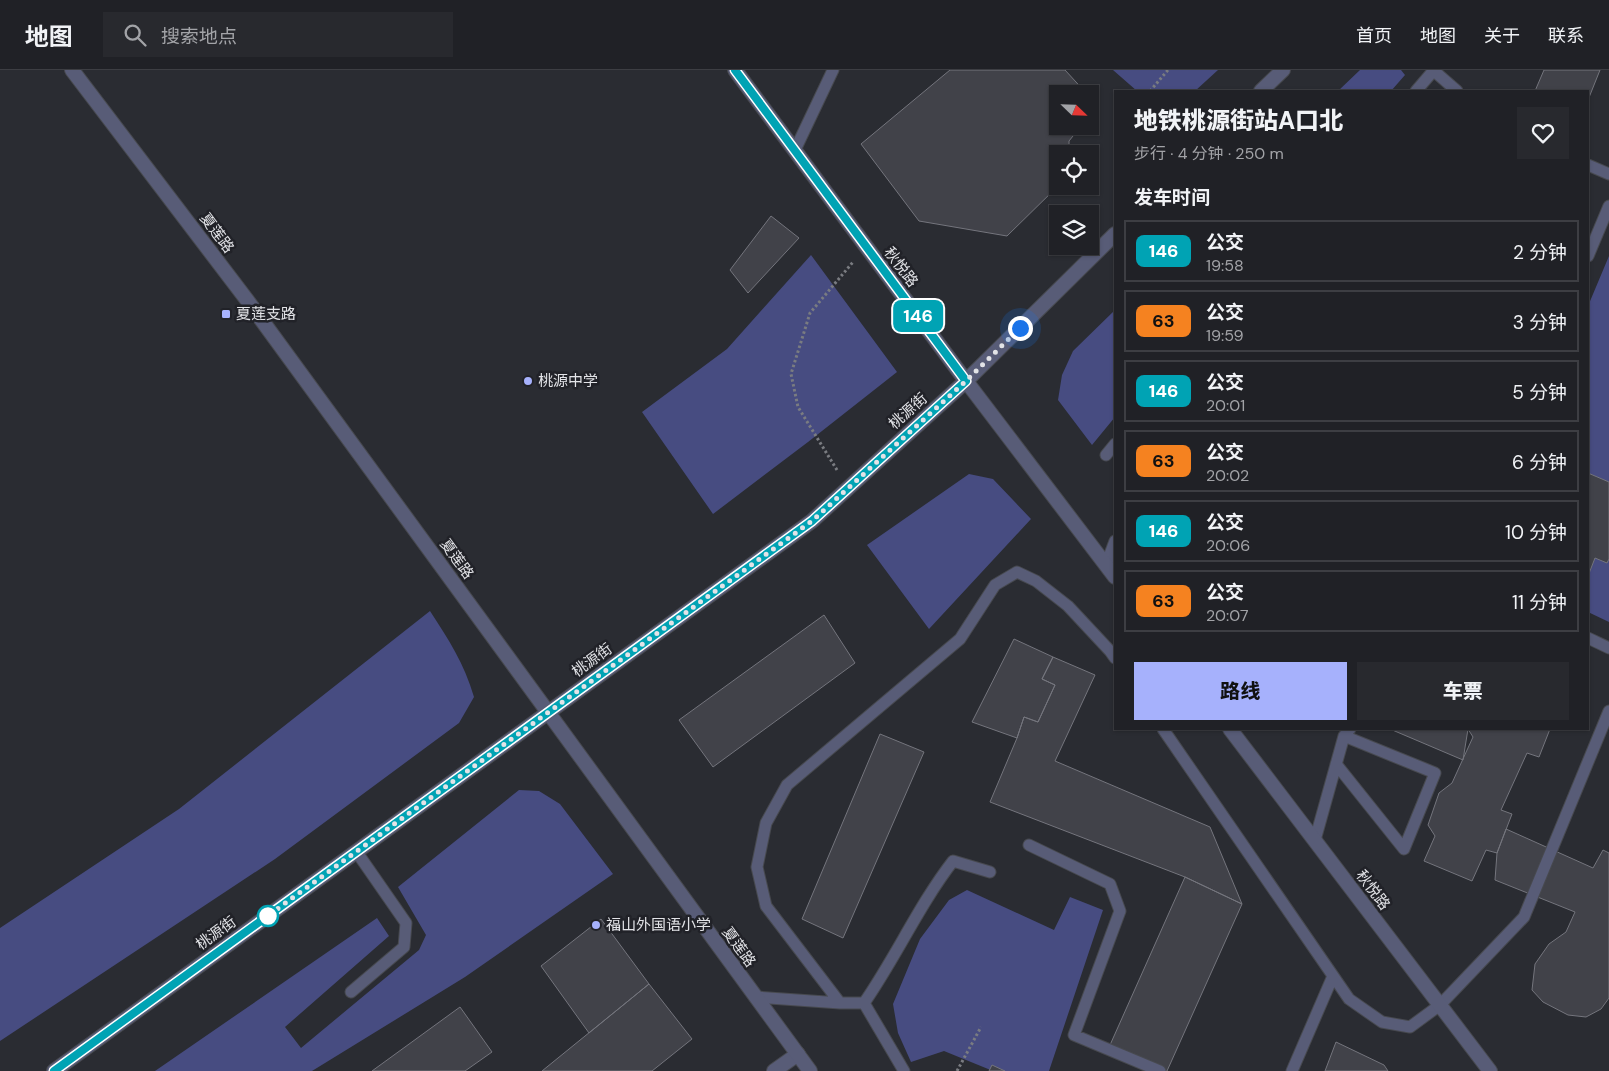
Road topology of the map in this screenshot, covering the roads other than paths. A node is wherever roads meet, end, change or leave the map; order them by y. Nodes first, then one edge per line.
1 (72, 70) edge
2 (735, 70) edge
3 (833, 70) edge
4 (1283, 70) edge
5 (1434, 70) edge
6 (1262, 90) edge
7 (1417, 90) edge
8 (1455, 90) edge
9 (795, 150) junction
10 (1589, 165) edge
11 (1609, 174) edge
12 (1609, 206) edge
13 (1114, 235) edge
14 (1589, 254) edge
15 (966, 381) junction
16 (1114, 445) edge
17 (1106, 455) dead end
18 (1114, 544) edge
19 (1106, 565) junction
20 (1114, 576) edge
21 (1589, 638) edge
22 (1609, 648) edge
23 (1114, 657) edge
24 (1609, 711) edge
25 (548, 712) junction
26 (1164, 730) edge
27 (1231, 730) edge
28 (1347, 732) edge
29 (1336, 764) junction
30 (1315, 840) junction
31 (1029, 845) dead end
32 (356, 851) junction
33 (990, 872) dead end
34 (1333, 976) junction
35 (351, 992) dead end
36 (755, 997) junction
37 (840, 1003) junction
38 (864, 1003) junction
39 (1440, 1005) junction
40 (798, 1054) junction
41 (1138, 1067) edge
42 (54, 1071) edge
43 (774, 1071) edge
44 (810, 1071) edge
45 (904, 1071) edge
46 (1160, 1071) edge
47 (1292, 1071) edge
48 (1490, 1071) edge

1 - 25 street, 夏莲路
2 - 9 street, 秋悦路
3 - 9 lane
4 - 6 street
5 - 7 lane
5 - 8 lane
9 - 15 street, 秋悦路
10 - 11 lane
12 - 14 lane
13 - 15 street, 桃源街
15 - 19 street, 秋悦路
15 - 25 street, 桃源街
16 - 17 lane
18 - 19 lane
19 - 20 street, 秋悦路
21 - 22 lane
23 - 37 lane
24 - 39 lane
25 - 32 street, 桃源街
25 - 36 street, 夏莲路
26 - 34 lane
27 - 30 street, 秋悦路
28 - 29 lane
28 - 29 lane
29 - 30 lane
30 - 39 street, 秋悦路
31 - 41 lane
32 - 35 lane
32 - 42 street, 桃源街
33 - 38 lane
34 - 39 lane
34 - 47 lane
36 - 37 lane
36 - 40 street, 夏莲路
37 - 38 lane
38 - 45 lane
39 - 48 street, 秋悦路
40 - 43 street
40 - 44 street, 夏莲路
41 - 46 lane

